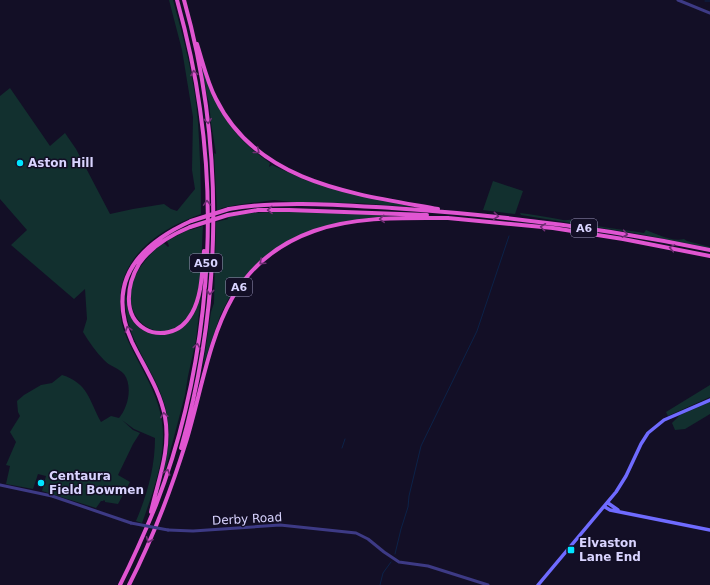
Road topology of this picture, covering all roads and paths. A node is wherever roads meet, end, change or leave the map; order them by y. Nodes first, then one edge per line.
1 (177, 0) edge
2 (184, 0) edge
3 (678, 0) edge
4 (710, 14) edge
5 (192, 33) junction
6 (457, 212) junction
7 (449, 218) junction
8 (207, 225) junction
9 (710, 250) edge
10 (710, 256) edge
11 (710, 400) edge
12 (0, 485) edge
13 (608, 503) junction
14 (164, 504) junction
15 (605, 508) junction
16 (620, 512) junction
17 (148, 522) junction
18 (710, 530) edge
19 (120, 585) edge
20 (129, 585) edge
21 (488, 585) edge
22 (538, 585) edge

8 -> 1 highway, A50
2 - 5 highway, A50
3 - 4 street
5 -> 6 highway
5 -> 14 highway, A50
6 -> 9 highway, A6
17 -> 6 highway, A6, bridge
7 -> 8 highway, bridge
10 -> 7 highway, A6
7 -> 14 highway, A6
17 -> 8 highway, A50
11 - 13 main road
12 - 21 street, Derby Road, bridge
13 - 15 main road
13 - 16 main road
14 -> 20 highway, A50
15 - 16 main road
15 - 22 main road
16 - 18 main road
17 - 19 highway, A50

